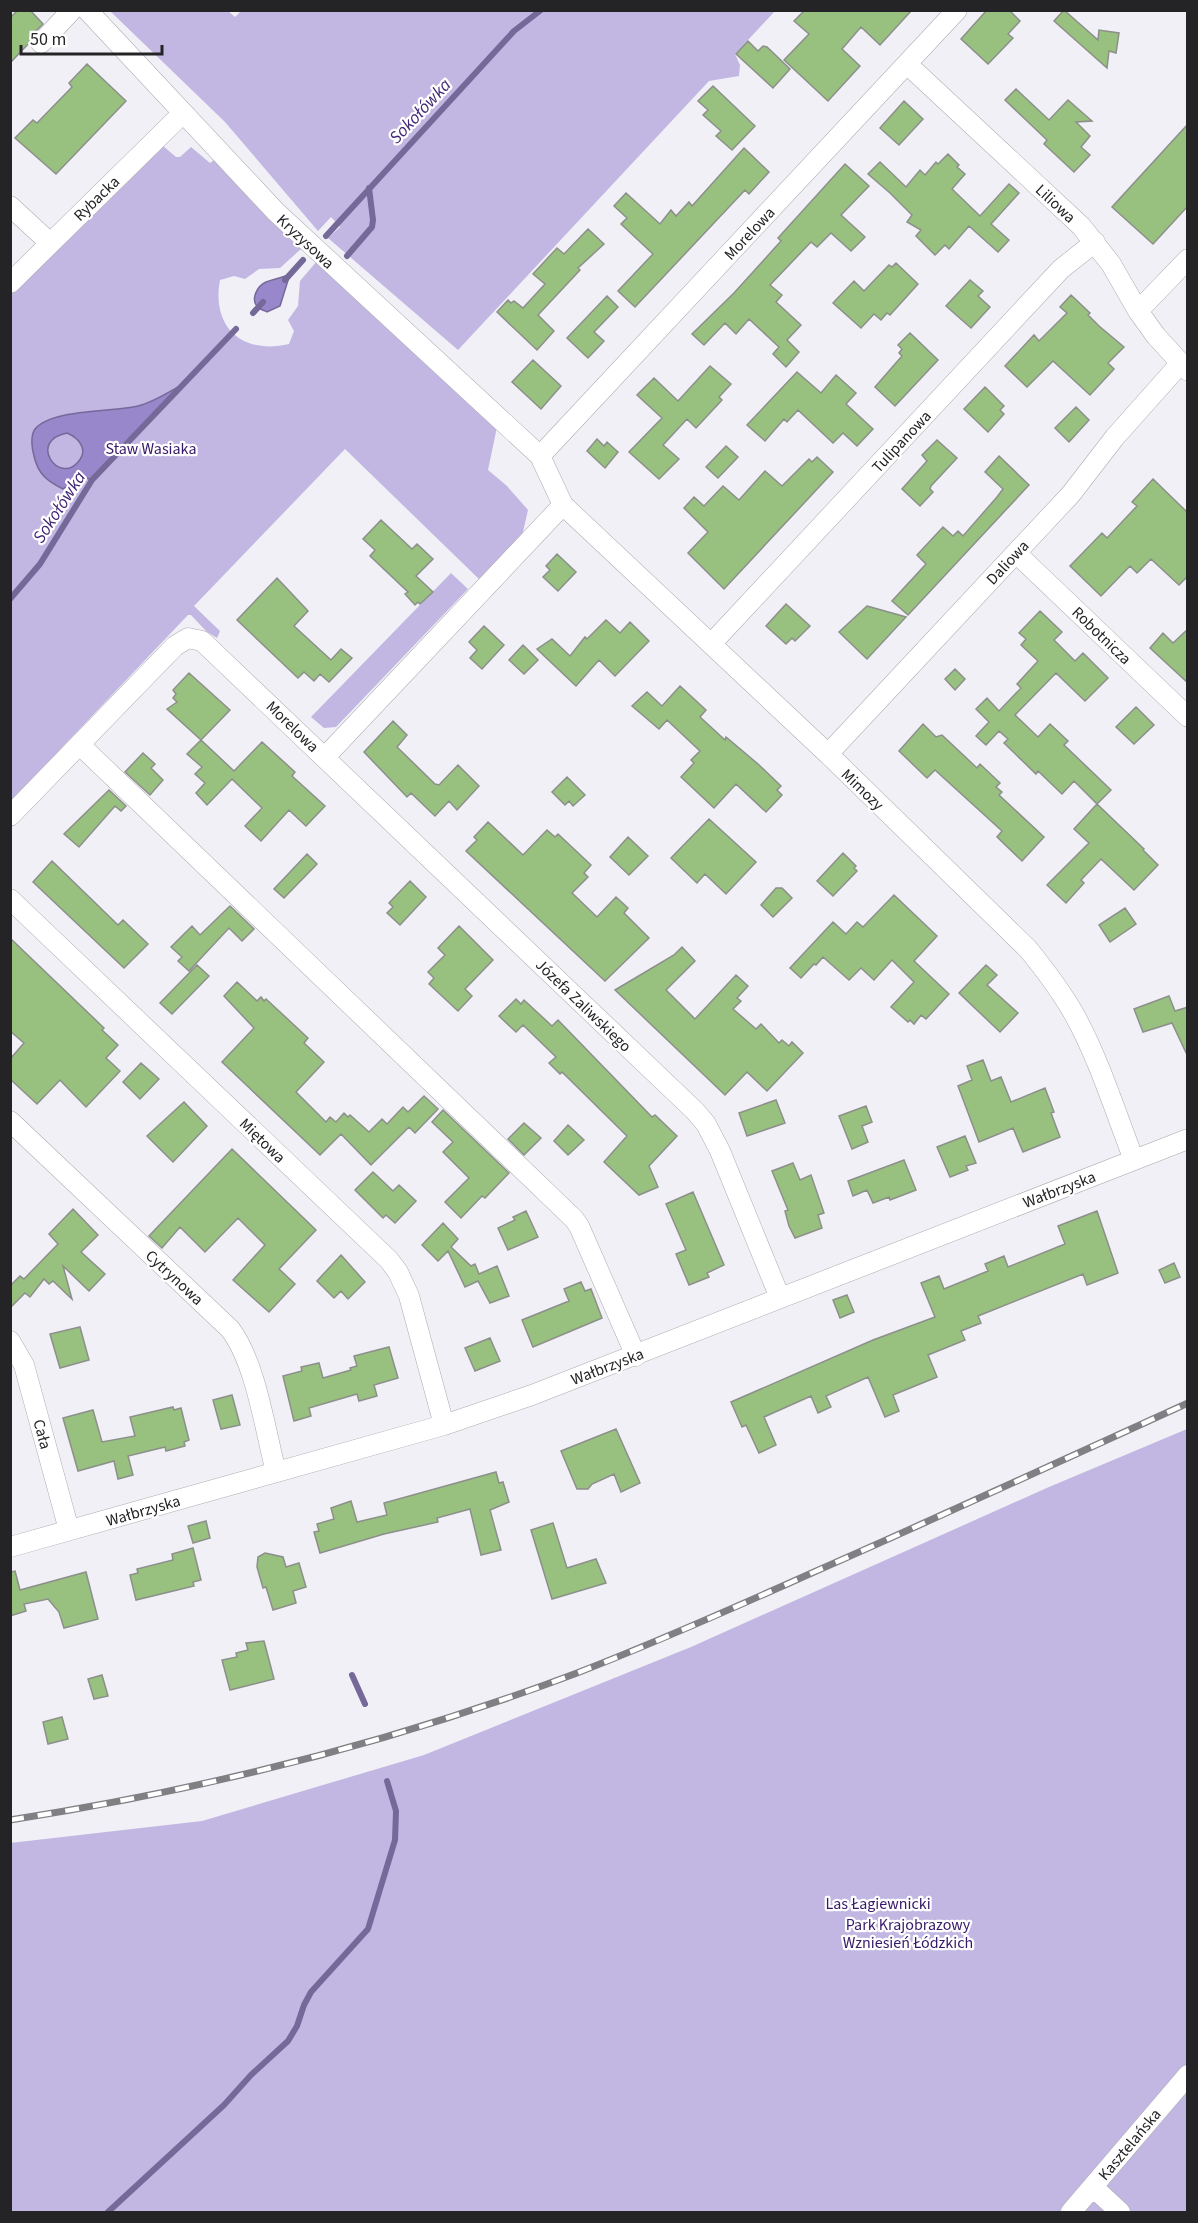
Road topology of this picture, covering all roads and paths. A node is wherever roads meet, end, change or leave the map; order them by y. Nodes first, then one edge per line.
1 (72, 10) edge
2 (87, 10) edge
3 (957, 10) edge
4 (41, 43) dead end
5 (908, 63) junction
6 (182, 114) junction
7 (10, 206) edge
8 (1095, 242) junction
9 (50, 243) junction
10 (1187, 261) edge
11 (10, 283) edge
12 (1138, 311) junction
13 (1184, 367) edge
14 (540, 456) junction
15 (563, 505) junction
16 (1016, 553) junction
17 (711, 644) junction
18 (1188, 717) edge
19 (80, 745) junction
20 (828, 754) junction
21 (325, 757) junction
22 (10, 816) edge
23 (10, 899) edge
24 (10, 1121) edge
25 (1188, 1139) edge
26 (1134, 1160) junction
27 (780, 1298) junction
28 (10, 1341) edge
29 (636, 1356) junction
30 (444, 1425) junction
31 (276, 1473) junction
32 (69, 1530) junction
33 (10, 1547) edge
34 (1188, 2075) edge
35 (1093, 2187) junction
36 (1071, 2212) edge
37 (1120, 2212) edge

1 - 4 street
2 - 6 street, Kryzysowa
3 - 5 street, Morelowa
5 - 8 street, Liliowa
5 - 14 street, Morelowa
6 - 9 street, Rybacka
6 - 14 street, Kryzysowa
7 - 9 street
8 - 12 street, Liliowa
8 - 17 street, Tulipanowa
9 - 11 street, Rybacka
10 - 12 street
12 - 13 street, Liliowa
13 - 16 street, Daliowa
14 - 15 street, Mimozy
15 - 17 street, Mimozy
15 - 21 street, Morelowa
16 - 18 street, Robotnicza
16 - 20 street, Daliowa
17 - 20 street, Mimozy
19 - 21 street, Morelowa
19 - 22 street, Morelowa
19 - 29 street
20 - 26 street, Mimozy
21 - 27 street, Józefa Zaliwskiego
23 - 30 street, Miętowa
24 - 31 street, Cytrynowa
25 - 26 street, Wałbrzyska
26 - 27 street, Wałbrzyska
27 - 29 street, Wałbrzyska
28 - 32 street, Cała
29 - 30 street, Wałbrzyska
30 - 31 street, Wałbrzyska
31 - 32 street, Wałbrzyska
32 - 33 street, Wałbrzyska
34 - 35 street, Kasztelańska
35 - 36 street, Kasztelańska
35 - 37 street

